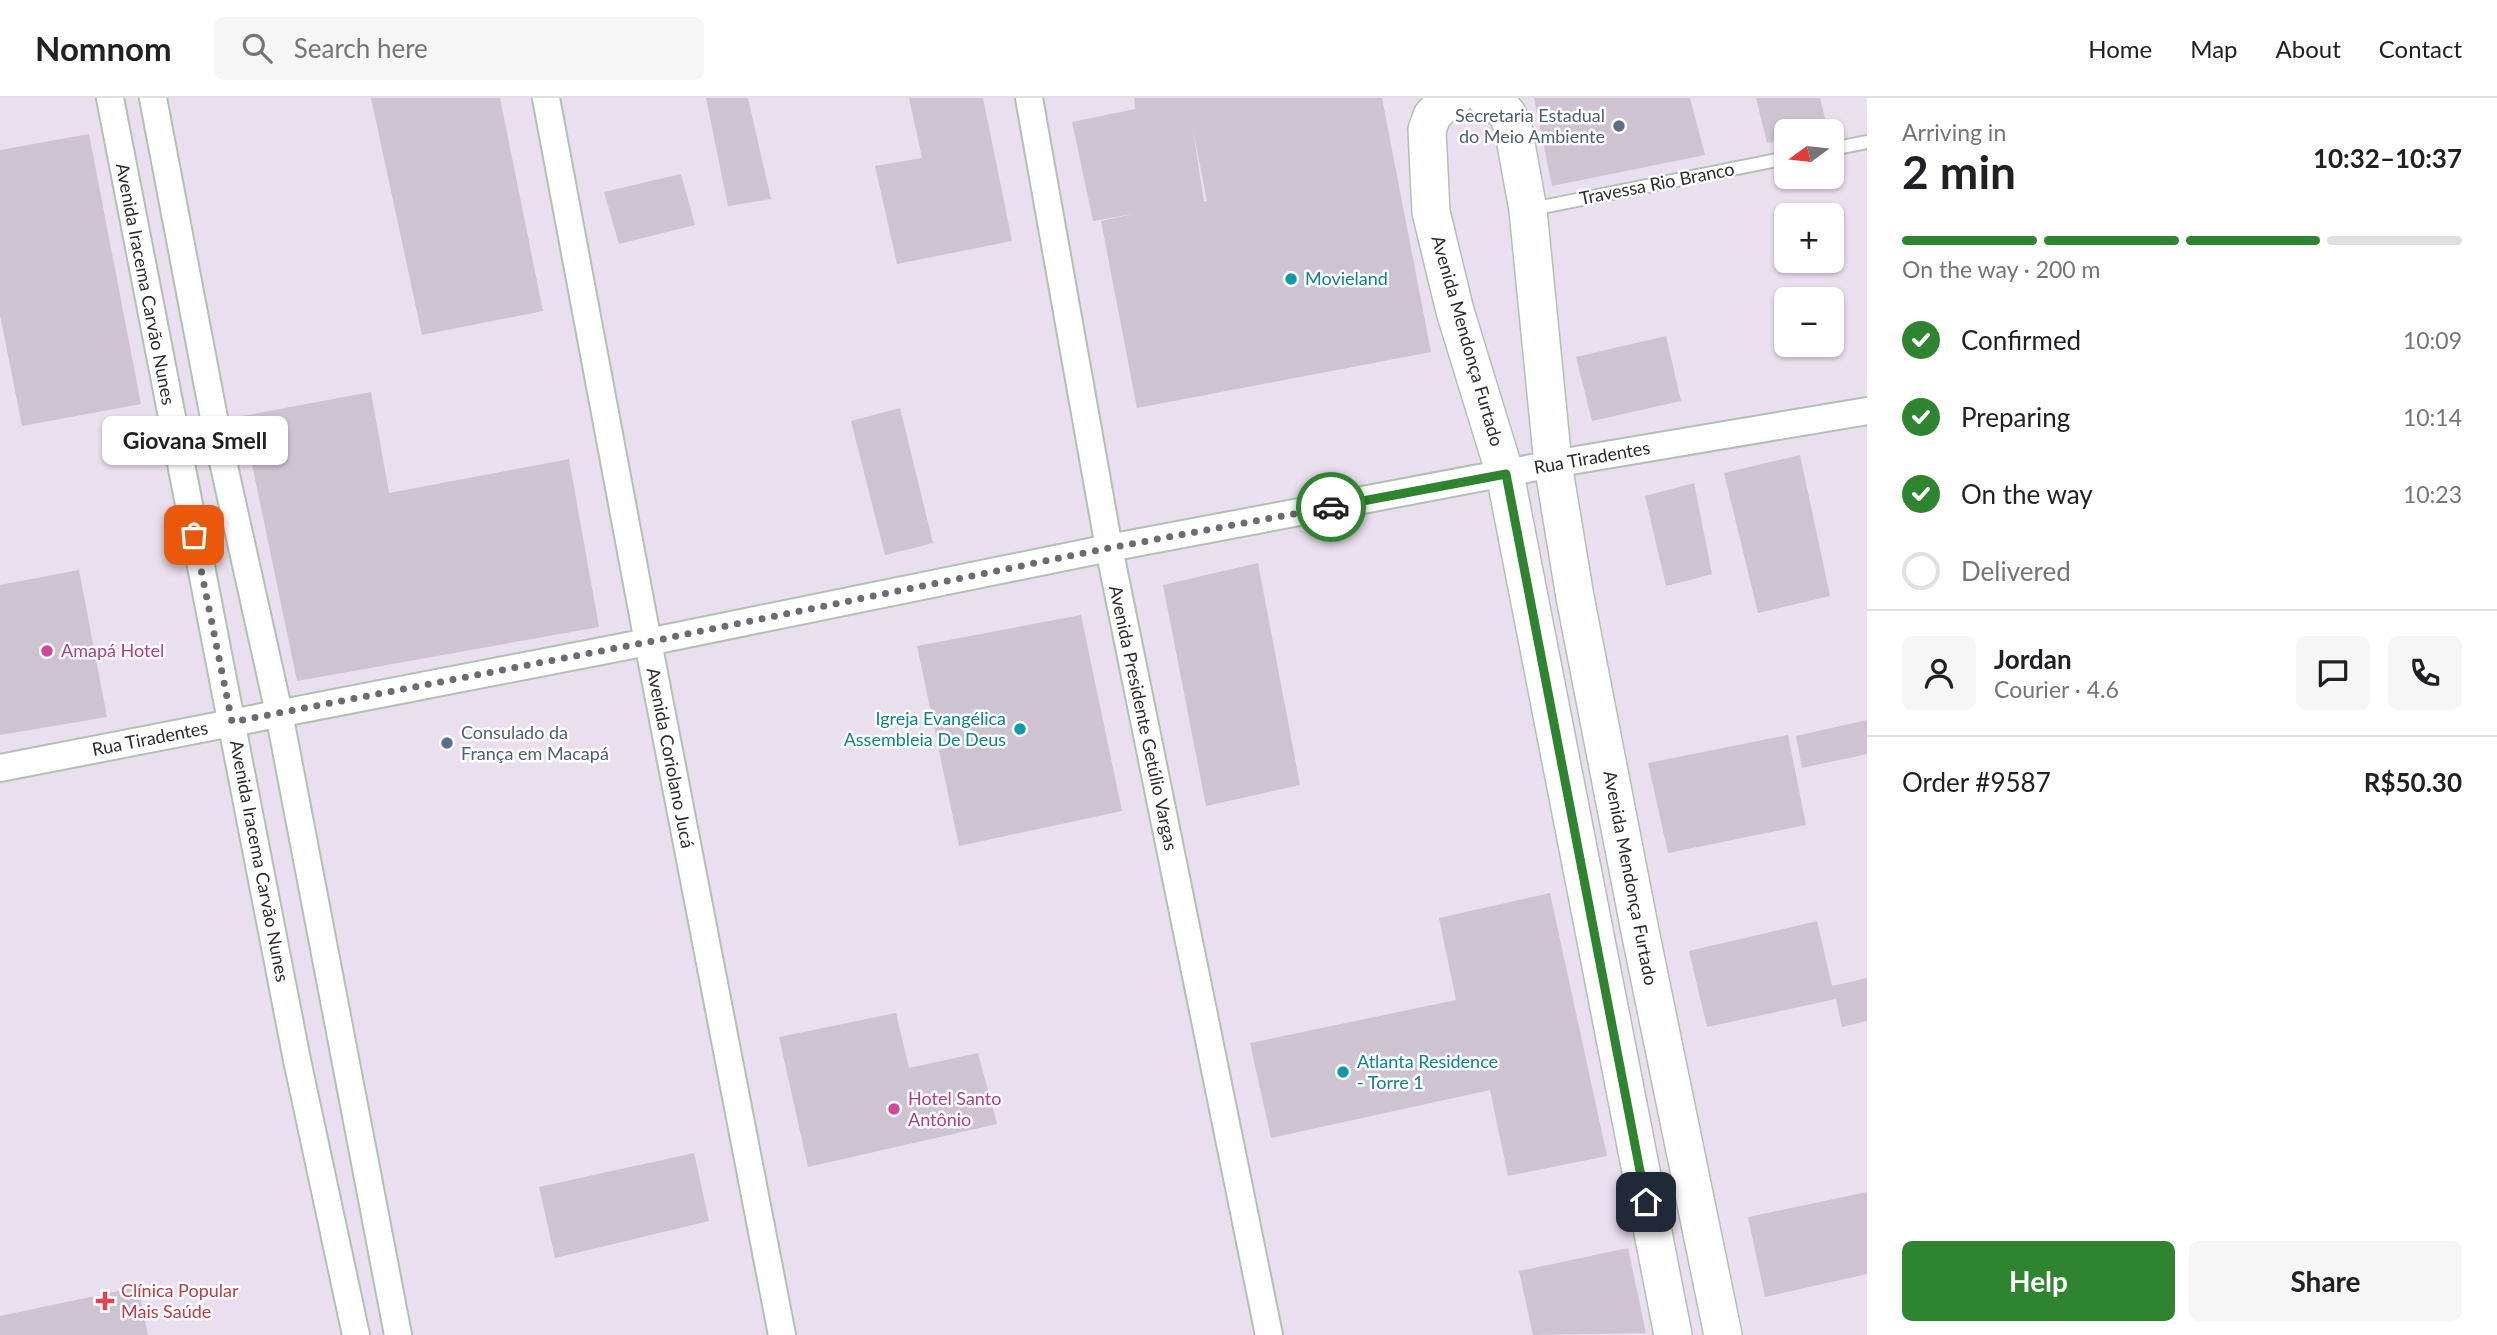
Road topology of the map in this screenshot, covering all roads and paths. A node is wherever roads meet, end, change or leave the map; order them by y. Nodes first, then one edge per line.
1 (110, 98) edge
2 (153, 98) edge
3 (546, 98) edge
4 (1029, 98) edge
5 (1454, 98) edge
6 (1486, 98) edge
7 (1867, 142) edge
8 (1844, 147) edge
9 (1774, 161) edge
10 (1528, 209) junction
11 (1867, 411) edge
12 (1553, 464) junction
13 (1506, 474) junction
14 (1109, 548) junction
15 (648, 642) junction
16 (279, 713) junction
17 (232, 722) junction
18 (0, 768) edge
19 (1641, 936) junction
20 (1597, 942) junction
21 (356, 1335) edge
22 (398, 1335) edge
23 (782, 1335) edge
24 (1269, 1335) edge
25 (1673, 1335) edge
26 (1723, 1335) edge

1 - 17 street, Avenida Iracema Carvão Nunes
2 - 16 street
3 - 15 street, Avenida Coriolano Jucá
4 - 14 street, Avenida Presidente Getúlio Vargas
5 - 13 street, Avenida Mendonça Furtado
6 - 10 street, Avenida Mendonça Furtado
7 - 8 lane
9 - 10 lane, Travessa Rio Branco
10 - 12 street, Avenida Mendonça Furtado
11 - 12 street, Rua Tiradentes
12 - 13 street, Rua Tiradentes
12 - 19 street, Avenida Mendonça Furtado
13 - 14 street, Rua Tiradentes
13 - 20 street, Avenida Mendonça Furtado
14 - 15 street, Rua Tiradentes
14 - 24 street, Avenida Presidente Getúlio Vargas
15 - 16 street, Rua Tiradentes
15 - 23 street, Avenida Coriolano Jucá
16 - 17 street, Rua Tiradentes
16 - 22 street
17 - 18 street, Rua Tiradentes
17 - 21 street, Avenida Iracema Carvão Nunes
19 - 20 street
19 - 26 street, Avenida Mendonça Furtado
20 - 25 street, Avenida Mendonça Furtado

